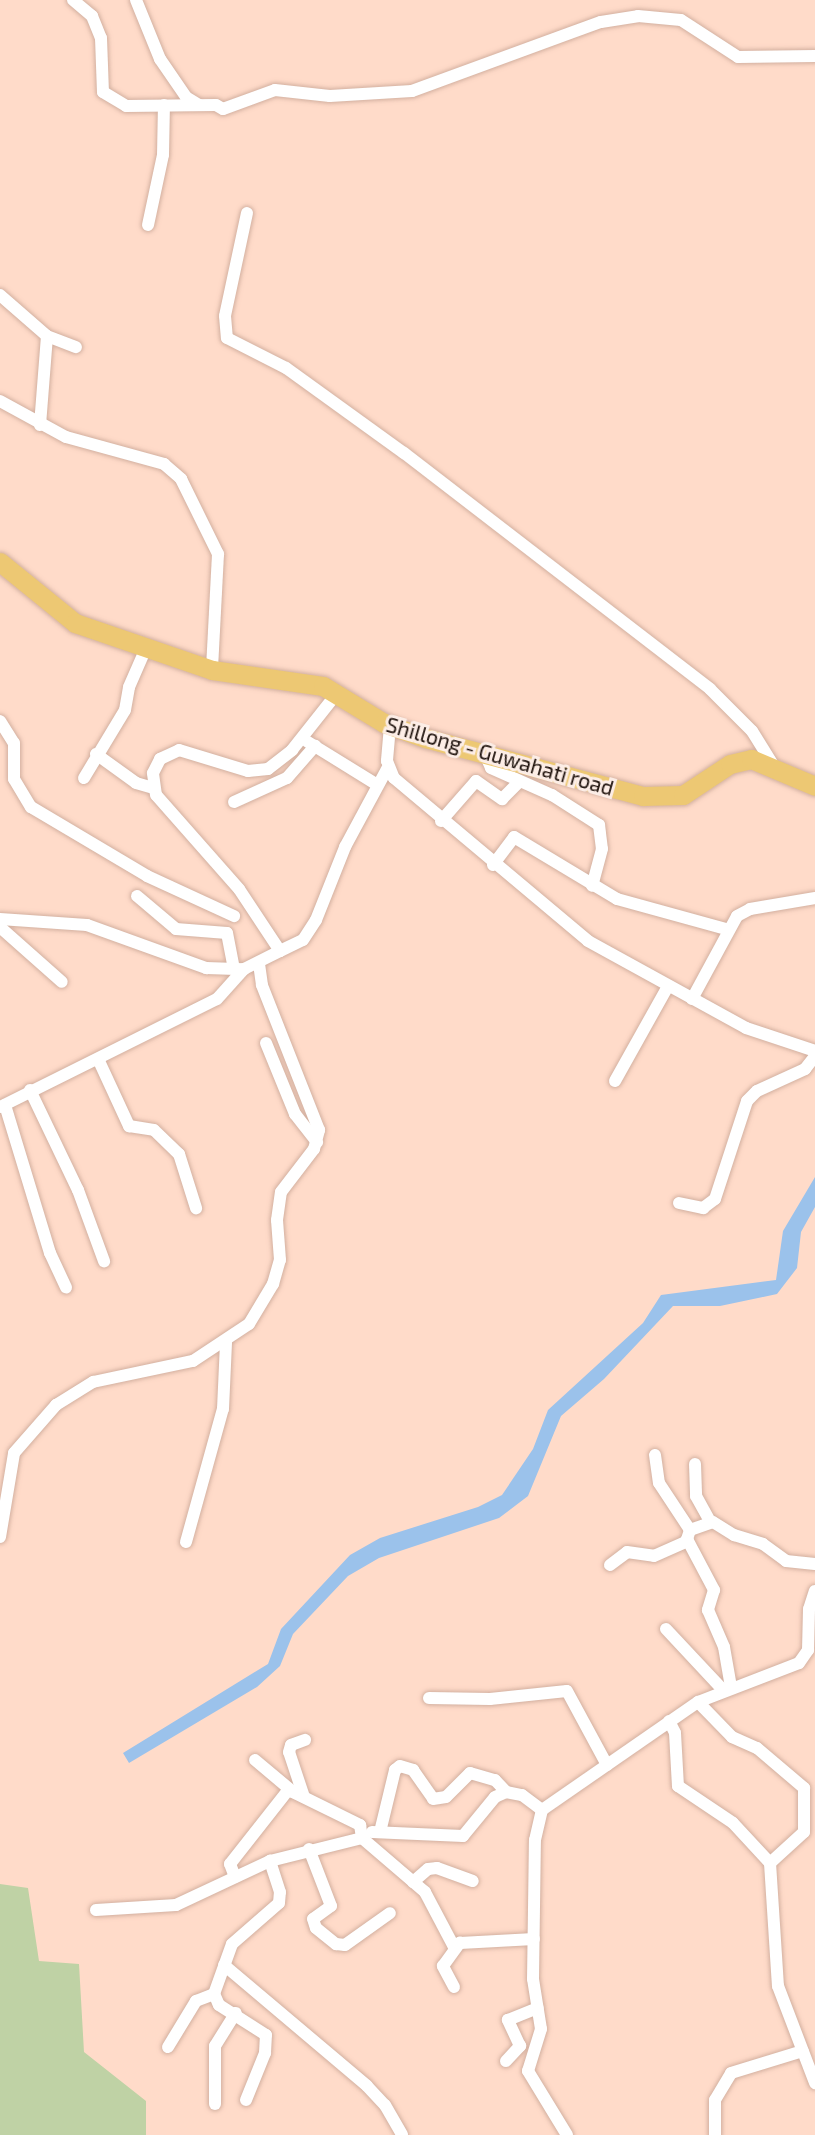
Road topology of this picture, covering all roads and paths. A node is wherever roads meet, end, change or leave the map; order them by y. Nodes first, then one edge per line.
1 (73, 0) edge
2 (136, 0) edge
3 (815, 56) edge
4 (164, 105) junction
5 (199, 105) junction
6 (247, 213) dead end
7 (148, 225) dead end
8 (0, 295) edge
9 (47, 336) junction
10 (76, 347) dead end
11 (0, 401) edge
12 (40, 425) junction
13 (0, 562) edge
14 (146, 648) junction
15 (212, 670) junction
16 (338, 692) junction
17 (0, 721) edge
18 (390, 726) junction
19 (302, 739) junction
20 (315, 746) junction
21 (484, 752) junction
22 (96, 754) junction
23 (775, 768) junction
24 (387, 769) junction
25 (84, 778) dead end
26 (520, 781) junction
27 (376, 784) junction
28 (815, 786) edge
29 (153, 788) junction
30 (234, 802) dead end
31 (440, 821) junction
32 (493, 865) junction
33 (592, 886) junction
34 (137, 896) dead end
35 (815, 898) edge
36 (234, 916) dead end
37 (3, 924) edge
38 (726, 929) junction
39 (280, 951) junction
40 (259, 963) junction
41 (239, 969) junction
42 (62, 982) dead end
43 (668, 986) junction
44 (692, 999) junction
45 (266, 1043) dead end
46 (815, 1054) edge
47 (99, 1061) junction
48 (615, 1081) dead end
49 (30, 1090) junction
50 (3, 1106) edge
51 (317, 1142) junction
52 (679, 1203) dead end
53 (197, 1208) dead end
54 (104, 1261) dead end
55 (66, 1288) dead end
56 (226, 1342) junction
57 (655, 1455) dead end
58 (695, 1464) dead end
59 (710, 1521) junction
60 (689, 1536) junction
61 (0, 1537) edge
62 (186, 1542) dead end
63 (815, 1564) edge
64 (610, 1565) dead end
65 (815, 1591) edge
66 (666, 1629) dead end
67 (727, 1688) junction
68 (429, 1698) dead end
69 (698, 1702) junction
70 (669, 1721) junction
71 (304, 1740) dead end
72 (254, 1760) dead end
73 (607, 1765) junction
74 (289, 1789) junction
75 (506, 1792) junction
76 (304, 1797) junction
77 (542, 1810) junction
78 (380, 1832) junction
79 (363, 1835) junction
80 (309, 1849) junction
81 (270, 1861) junction
82 (770, 1863) junction
83 (235, 1877) junction
84 (473, 1881) dead end
85 (413, 1882) junction
86 (96, 1910) dead end
87 (390, 1913) dead end
88 (534, 1939) junction
89 (455, 1949) junction
90 (224, 1965) junction
91 (454, 1987) dead end
92 (214, 1994) junction
93 (538, 2008) junction
94 (236, 2013) junction
95 (168, 2047) dead end
96 (803, 2051) junction
97 (506, 2061) dead end
98 (815, 2083) edge
99 (246, 2100) dead end
100 (215, 2104) dead end
101 (402, 2135) edge
102 (567, 2135) edge
103 (715, 2135) edge

1 - 4 street
2 - 5 street
3 - 5 street
4 - 5 street
4 - 7 street
6 - 23 street
8 - 9 street
9 - 10 street
9 - 12 street
11 - 12 street
12 - 15 street
13 - 14 highway, Shillong - Guwahati road
14 - 15 highway, Shillong - Guwahati road
14 - 22 street
15 - 16 highway, Shillong - Guwahati road
16 - 18 highway, Shillong - Guwahati road
16 - 19 street
17 - 36 street
18 - 21 highway, Shillong - Guwahati road
18 - 24 street
19 - 20 street
19 - 29 street
20 - 27 street
20 - 30 street
21 - 23 highway, Shillong - Guwahati road
21 - 26 street
22 - 25 street
22 - 29 street
23 - 28 highway, Shillong - Guwahati road
24 - 27 street
24 - 31 street
26 - 31 street
26 - 33 street
27 - 39 street
29 - 39 street
31 - 32 street
32 - 33 street
32 - 43 street
33 - 38 street
34 - 41 street
35 - 38 street
37 - 41 street
37 - 42 street
38 - 44 street
39 - 40 street
40 - 41 street
40 - 51 street
41 - 47 street
43 - 44 street
43 - 48 street
44 - 46 street
45 - 51 street
46 - 52 street
47 - 49 street
47 - 53 street
49 - 50 street
49 - 54 street
50 - 55 street
51 - 56 street
56 - 61 street
56 - 62 street
57 - 60 street
58 - 59 street
59 - 60 street
59 - 63 street
60 - 64 street
60 - 67 street
65 - 67 street
66 - 67 street
67 - 69 street
68 - 73 street
69 - 70 street
69 - 82 street
70 - 73 street
70 - 82 street
71 - 76 street
72 - 74 street
73 - 77 street
74 - 76 street
74 - 83 street
75 - 77 street
75 - 78 street
75 - 78 street
76 - 79 street
77 - 88 street
78 - 79 street
79 - 80 street
79 - 85 street
80 - 81 street
80 - 87 street
81 - 83 street
81 - 90 street
82 - 96 street
83 - 86 street
84 - 85 street
85 - 89 street
88 - 89 street
88 - 93 street
89 - 91 street
90 - 92 street
90 - 101 street
92 - 94 street
92 - 95 street
93 - 97 street
93 - 102 street
94 - 99 street
94 - 100 street
96 - 98 street
96 - 103 street

